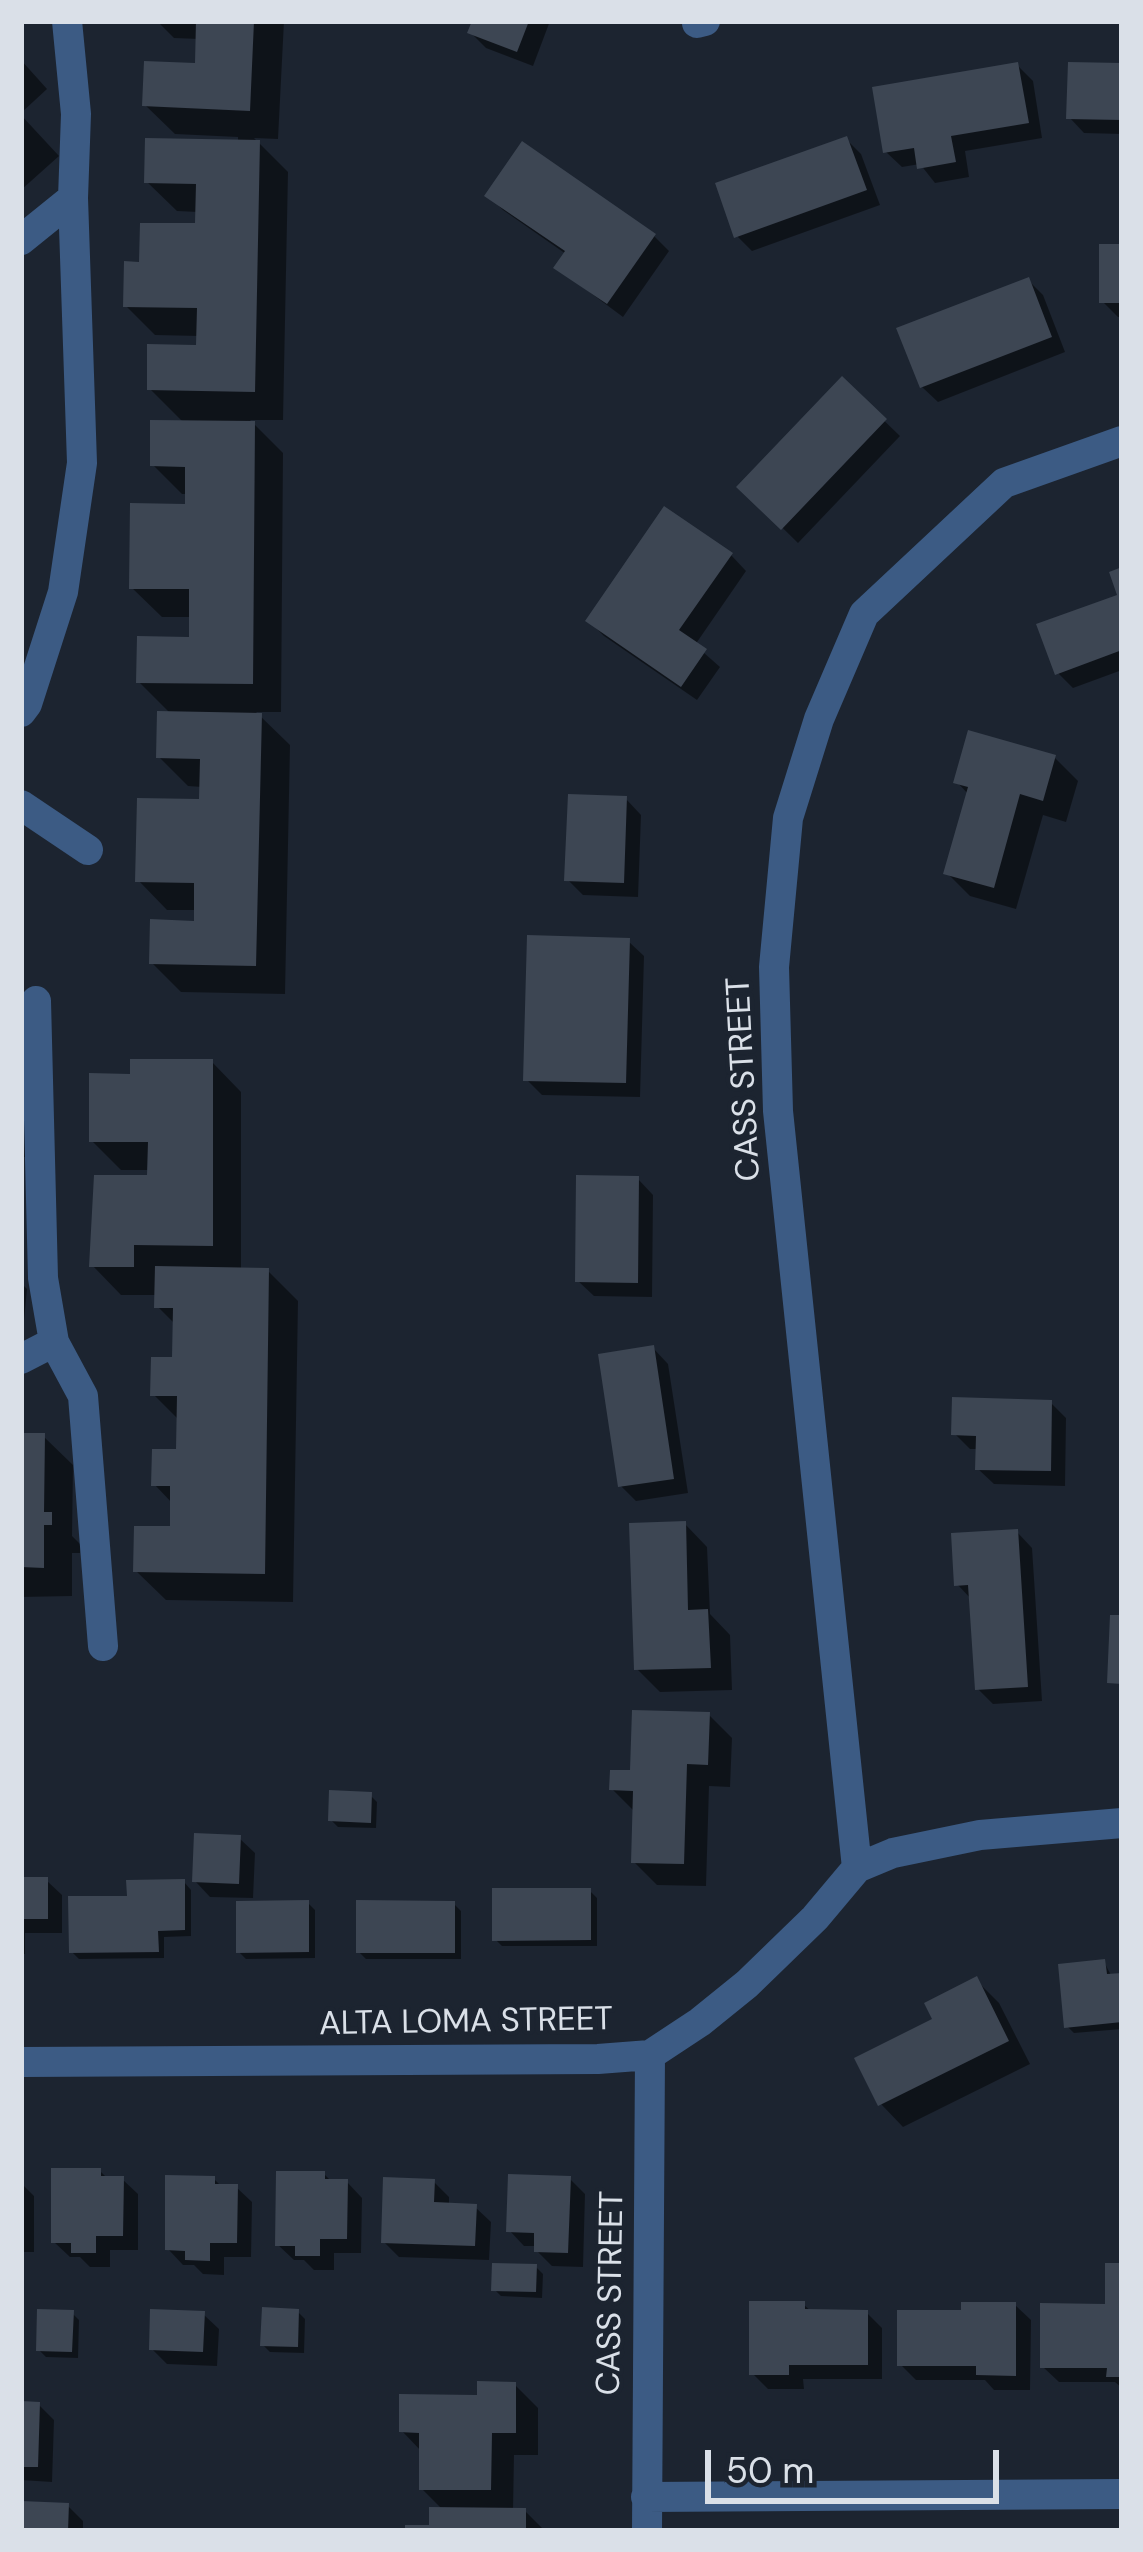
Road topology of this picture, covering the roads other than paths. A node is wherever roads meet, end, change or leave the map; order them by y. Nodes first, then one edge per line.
1 (67, 21) edge
2 (73, 198) junction
3 (21, 240) edge
4 (1122, 441) edge
5 (21, 712) edge
6 (21, 805) edge
7 (88, 850) dead end
8 (36, 1001) dead end
9 (54, 1342) junction
10 (21, 1359) edge
11 (104, 1646) dead end
12 (1122, 1822) edge
13 (857, 1868) junction
14 (650, 2055) junction
15 (21, 2062) edge
16 (1122, 2494) edge
17 (646, 2497) junction
18 (646, 2531) edge

1 - 2 street
2 - 3 street
2 - 5 street
4 - 13 street, CASS STREET
6 - 7 street
8 - 9 street
9 - 10 street
9 - 11 street
12 - 13 street, ALTA LOMA STREET
13 - 14 street, ALTA LOMA STREET
14 - 15 street, ALTA LOMA STREET
14 - 17 street, CASS STREET
16 - 17 street
17 - 18 street, CASS STREET

